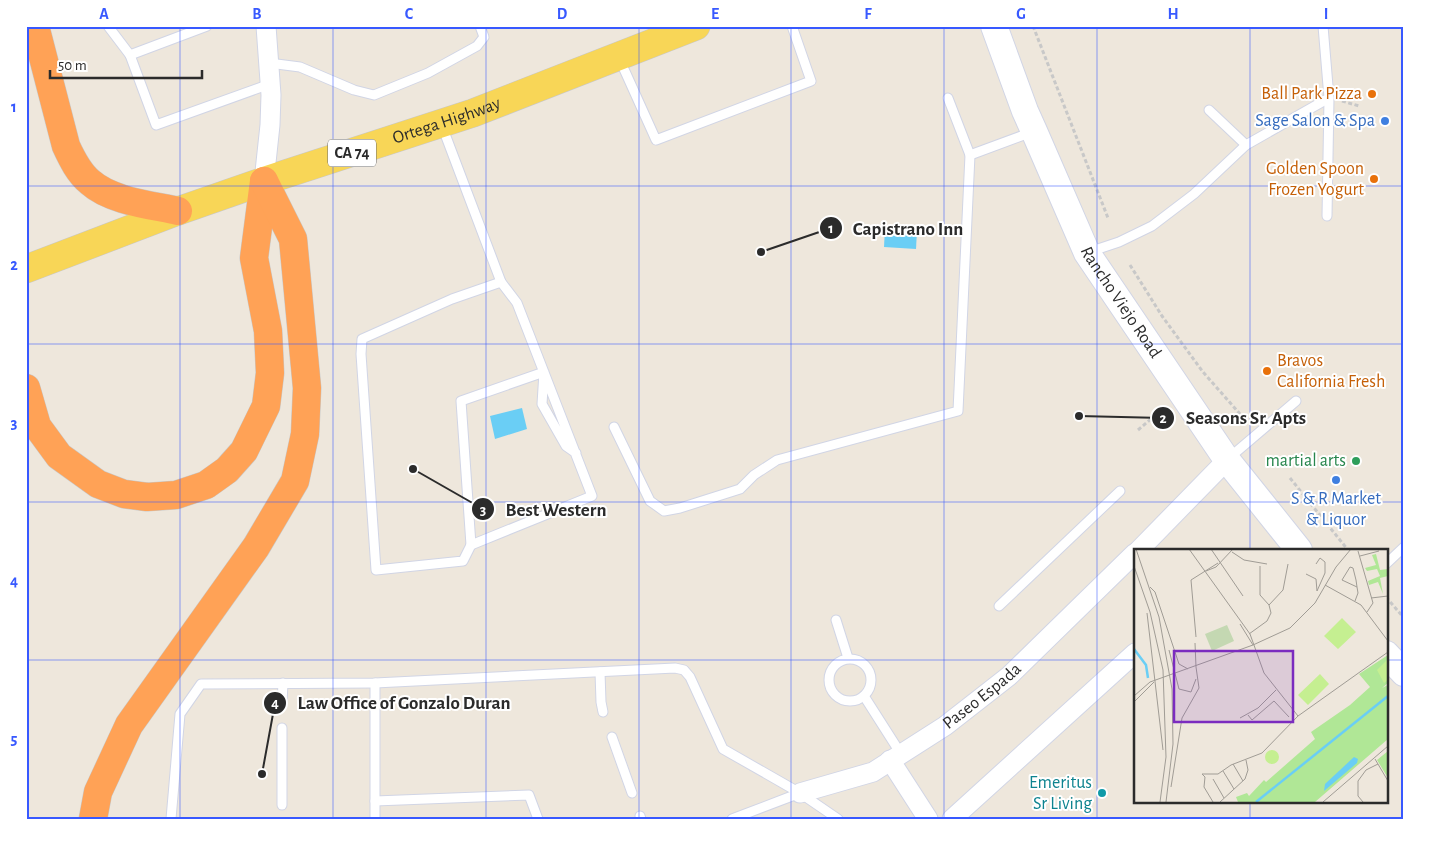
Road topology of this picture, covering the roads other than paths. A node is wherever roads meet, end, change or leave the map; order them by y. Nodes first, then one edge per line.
1 (35, 26) edge
2 (108, 26) edge
3 (208, 26) edge
4 (266, 26) edge
5 (480, 26) edge
6 (696, 26) edge
7 (792, 26) edge
8 (994, 26) edge
9 (1323, 26) edge
10 (130, 55) junction
11 (618, 56) junction
12 (269, 63) junction
13 (271, 84) junction
14 (948, 98) dead end
15 (1329, 98) junction
16 (1209, 110) dead end
17 (441, 123) junction
18 (1034, 130) junction
19 (1246, 145) junction
20 (970, 156) junction
21 (264, 181) junction
22 (178, 210) junction
23 (1327, 216) dead end
24 (1086, 253) junction
25 (26, 268) edge
26 (501, 282) junction
27 (544, 372) junction
28 (26, 388) edge
29 (1296, 400) dead end
30 (614, 427) dead end
31 (576, 452) junction
32 (1227, 460) junction
33 (1120, 491) dead end
34 (471, 545) junction
35 (1404, 547) edge
36 (1139, 549) edge
37 (1298, 549) edge
38 (1134, 555) edge
39 (1388, 562) edge
40 (999, 606) dead end
41 (836, 620) dead end
42 (1134, 654) edge
43 (1388, 656) edge
44 (848, 658) junction
45 (600, 672) junction
46 (1404, 673) edge
47 (282, 683) junction
48 (375, 683) junction
49 (864, 696) junction
50 (282, 703) dead end
51 (603, 712) dead end
52 (282, 728) dead end
53 (612, 737) dead end
54 (896, 757) junction
55 (800, 793) junction
56 (632, 794) dead end
57 (375, 800) junction
58 (282, 805) dead end
59 (93, 819) edge
60 (171, 819) edge
61 (375, 819) edge
62 (538, 819) edge
63 (732, 819) edge
64 (838, 819) edge
65 (928, 819) edge
66 (952, 819) edge

1 - 22 highway
2 - 10 lane
3 - 10 lane
4 - 12 street
5 - 12 lane
6 - 11 main road, Ortega Highway / CA 74
7 - 11 lane
8 - 18 main road, Rancho Viejo Road
9 - 15 lane
10 - 13 lane
11 - 17 main road, Ortega Highway / CA 74
12 - 13 street
13 - 21 street
14 - 20 lane
15 - 19 lane
15 - 23 lane
16 - 19 lane
17 - 21 main road, Ortega Highway / CA 74
17 - 26 lane
18 - 20 lane
18 - 24 main road, Rancho Viejo Road
19 - 24 lane
20 - 30 lane
21 - 22 main road, Ortega Highway / CA 74
21 - 28 highway
21 - 59 highway
22 - 25 main road, Ortega Highway / CA 74
24 - 32 main road, Rancho Viejo Road
26 - 27 lane
26 - 34 lane
27 - 31 lane
27 - 31 lane
27 - 34 lane
29 - 32 lane
31 - 34 lane
32 - 36 street
32 - 37 main road, Rancho Viejo Road
33 - 40 lane
35 - 39 lane
38 - 54 street, Paseo Espada
41 - 44 lane
42 - 66 street
43 - 46 main road
44 - 49 lane
44 - 49 lane
45 - 48 lane
45 - 51 lane
45 - 55 lane
47 - 48 lane
47 - 50 lane
47 - 60 lane
48 - 57 lane
49 - 54 lane
52 - 58 lane
53 - 56 lane
54 - 55 street, Paseo Espada
54 - 65 street
55 - 63 lane
55 - 64 lane
57 - 61 lane
57 - 62 lane

